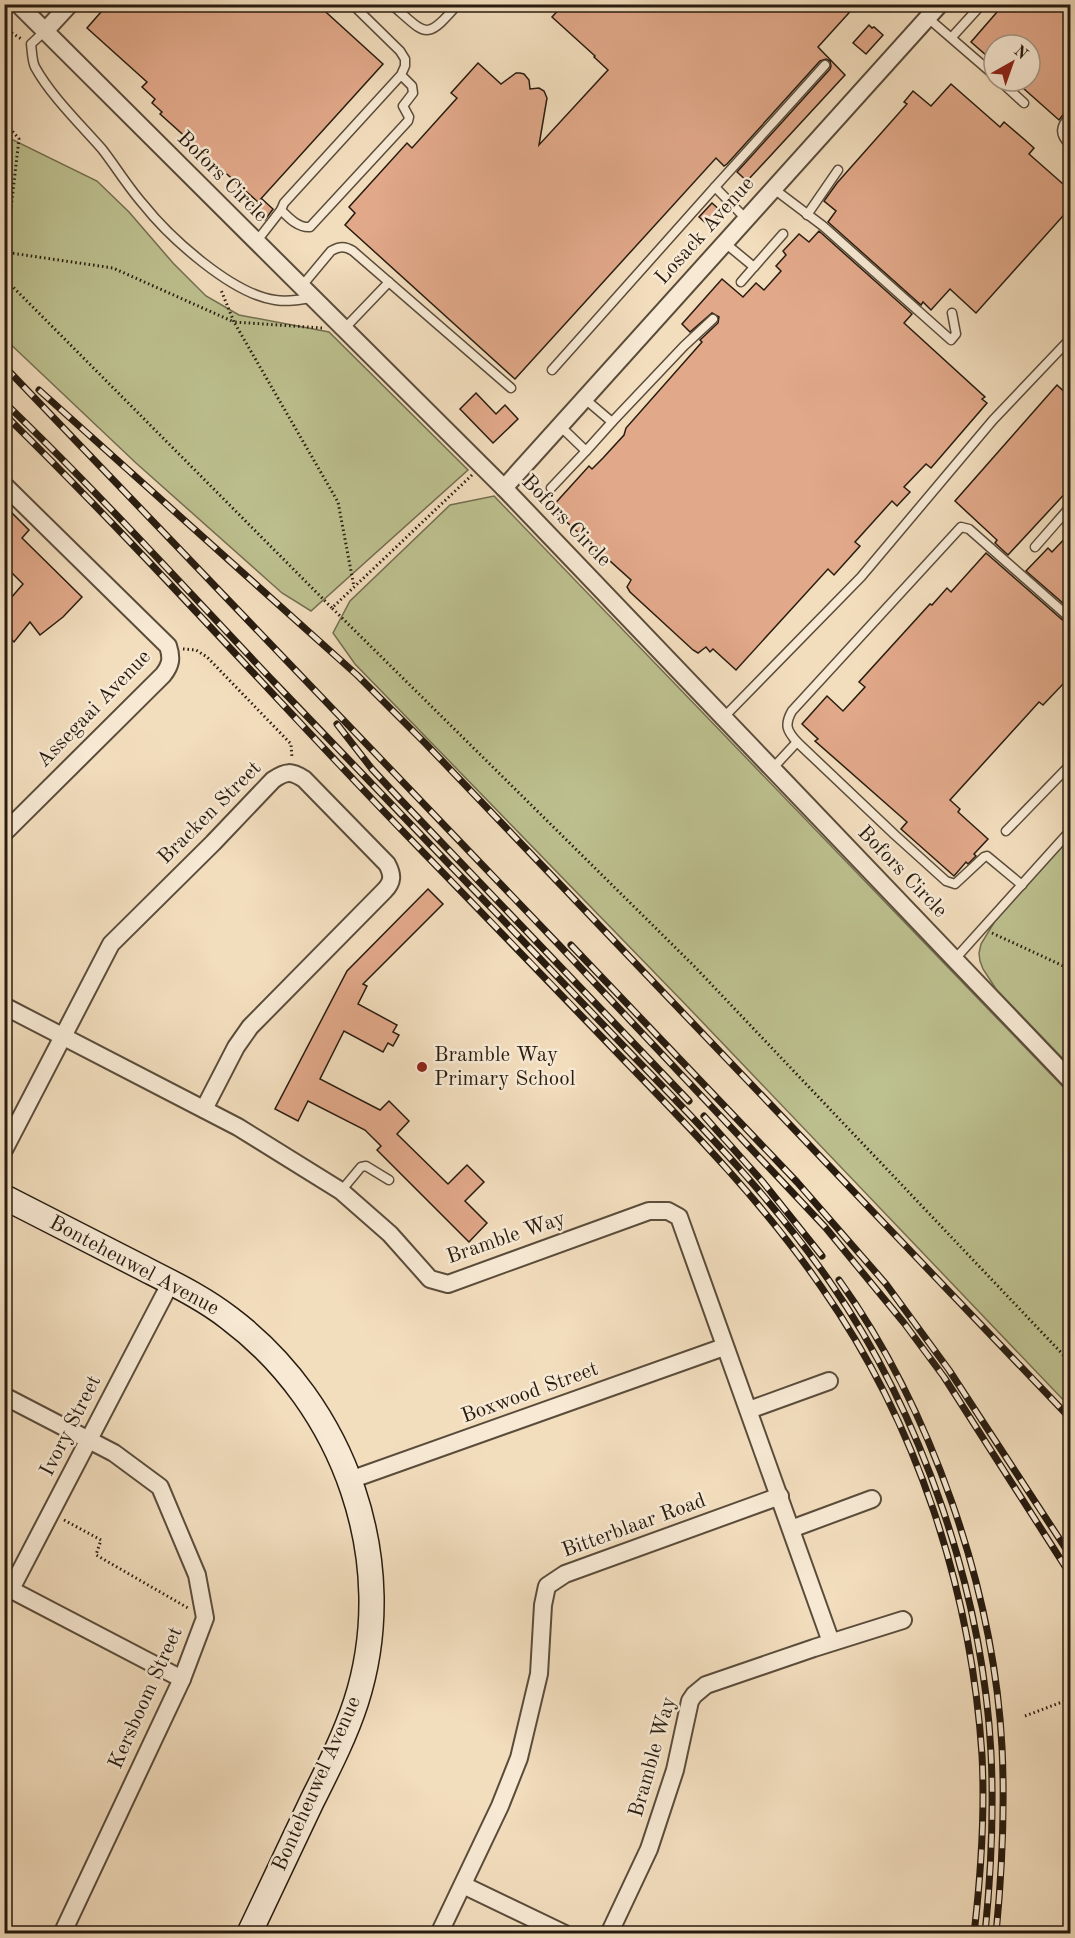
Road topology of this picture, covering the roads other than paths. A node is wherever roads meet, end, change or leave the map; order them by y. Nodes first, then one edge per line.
1 (18, 4) edge
2 (70, 4) edge
3 (352, 4) edge
4 (391, 4) edge
5 (458, 4) edge
6 (940, 4) edge
7 (982, 4) edge
8 (928, 18) junction
9 (45, 31) junction
10 (952, 37) junction
11 (982, 64) edge
12 (825, 65) dead end
13 (401, 75) junction
14 (1014, 93) edge
15 (1024, 102) dead end
16 (1071, 116) edge
17 (1071, 145) edge
18 (838, 170) dead end
19 (715, 187) junction
20 (774, 189) junction
21 (281, 210) junction
22 (807, 215) junction
23 (746, 219) junction
24 (783, 234) dead end
25 (256, 242) junction
26 (725, 243) junction
27 (753, 267) junction
28 (389, 282) junction
29 (741, 282) dead end
30 (306, 292) junction
31 (952, 313) dead end
32 (713, 319) dead end
33 (343, 329) junction
34 (1071, 339) edge
35 (552, 370) dead end
36 (511, 388) dead end
37 (585, 399) junction
38 (612, 422) junction
39 (560, 426) junction
40 (586, 451) junction
41 (4, 485) edge
42 (504, 488) junction
43 (551, 488) dead end
44 (1071, 507) edge
45 (1035, 547) dead end
46 (1071, 618) edge
47 (723, 718) junction
48 (797, 742) junction
49 (1071, 765) edge
50 (772, 769) junction
51 (1006, 831) dead end
52 (1071, 831) edge
53 (4, 833) edge
54 (1022, 885) junction
55 (955, 959) junction
56 (4, 1006) edge
57 (63, 1036) junction
58 (1071, 1080) edge
59 (204, 1109) junction
60 (4, 1150) edge
61 (389, 1180) dead end
62 (341, 1191) junction
63 (4, 1197) edge
64 (171, 1282) junction
65 (724, 1347) junction
66 (829, 1381) dead end
67 (4, 1396) edge
68 (749, 1410) junction
69 (89, 1440) junction
70 (350, 1480) junction
71 (780, 1496) junction
72 (872, 1499) dead end
73 (791, 1529) junction
74 (8, 1588) edge
75 (903, 1620) dead end
76 (831, 1642) junction
77 (182, 1679) junction
78 (463, 1885) junction
79 (62, 1934) edge
80 (249, 1934) edge
81 (439, 1934) edge
82 (566, 1934) edge
83 (609, 1934) edge

1 - 9 street, Bofors Circle
2 - 9 street
3 - 13 lane
4 - 5 lane
6 - 8 street, Losack Avenue
7 - 10 lane
8 - 10 lane
8 - 20 street, Losack Avenue
9 - 25 street, Bofors Circle
9 - 30 lane
10 - 11 lane
12 - 19 lane
13 - 21 lane
13 - 21 lane
14 - 15 lane
16 - 17 lane
18 - 22 lane
19 - 23 lane
19 - 35 lane
20 - 22 lane
20 - 23 street, Losack Avenue
21 - 25 lane
22 - 31 lane
23 - 26 street, Losack Avenue
24 - 27 lane
25 - 30 street, Bofors Circle
26 - 27 lane
26 - 37 street, Losack Avenue
27 - 29 lane
28 - 30 lane
28 - 33 lane
28 - 36 lane
30 - 33 street, Bofors Circle
32 - 38 lane
33 - 42 street, Bofors Circle
34 - 47 lane
37 - 38 lane
37 - 39 street, Losack Avenue
38 - 40 lane
39 - 40 lane
39 - 42 street, Losack Avenue
40 - 43 lane
41 - 53 street, Assegaai Avenue
42 - 47 street, Bofors Circle
44 - 45 lane
46 - 48 lane
47 - 50 street, Bofors Circle
48 - 50 lane
48 - 54 lane
49 - 51 lane
50 - 55 street, Bofors Circle
52 - 54 lane
54 - 55 lane
55 - 58 street, Bofors Circle
56 - 57 street, Bramble Way
57 - 59 street, Bramble Way
57 - 59 street, Bracken Street
57 - 60 street, Bracken Street
59 - 62 street, Bramble Way
61 - 62 lane
62 - 65 street, Bramble Way
63 - 64 street, Bonteheuwel Avenue
64 - 69 street, Ivory Street
64 - 70 street, Bonteheuwel Avenue
65 - 68 street, Bramble Way
65 - 70 street, Boxwood Street
66 - 68 street
67 - 69 street, Kersboom Street
68 - 71 street, Bramble Way
69 - 74 street, Ivory Street
69 - 77 street, Kersboom Street
70 - 80 street, Bonteheuwel Avenue
71 - 73 street, Bramble Way
71 - 78 street, Bitterblaar Road
72 - 73 street
73 - 76 street, Bramble Way
74 - 77 street
75 - 76 street, Bramble Way
76 - 83 street, Bramble Way
77 - 79 street, Kersboom Street
78 - 81 street, Bitterblaar Road
78 - 82 street

